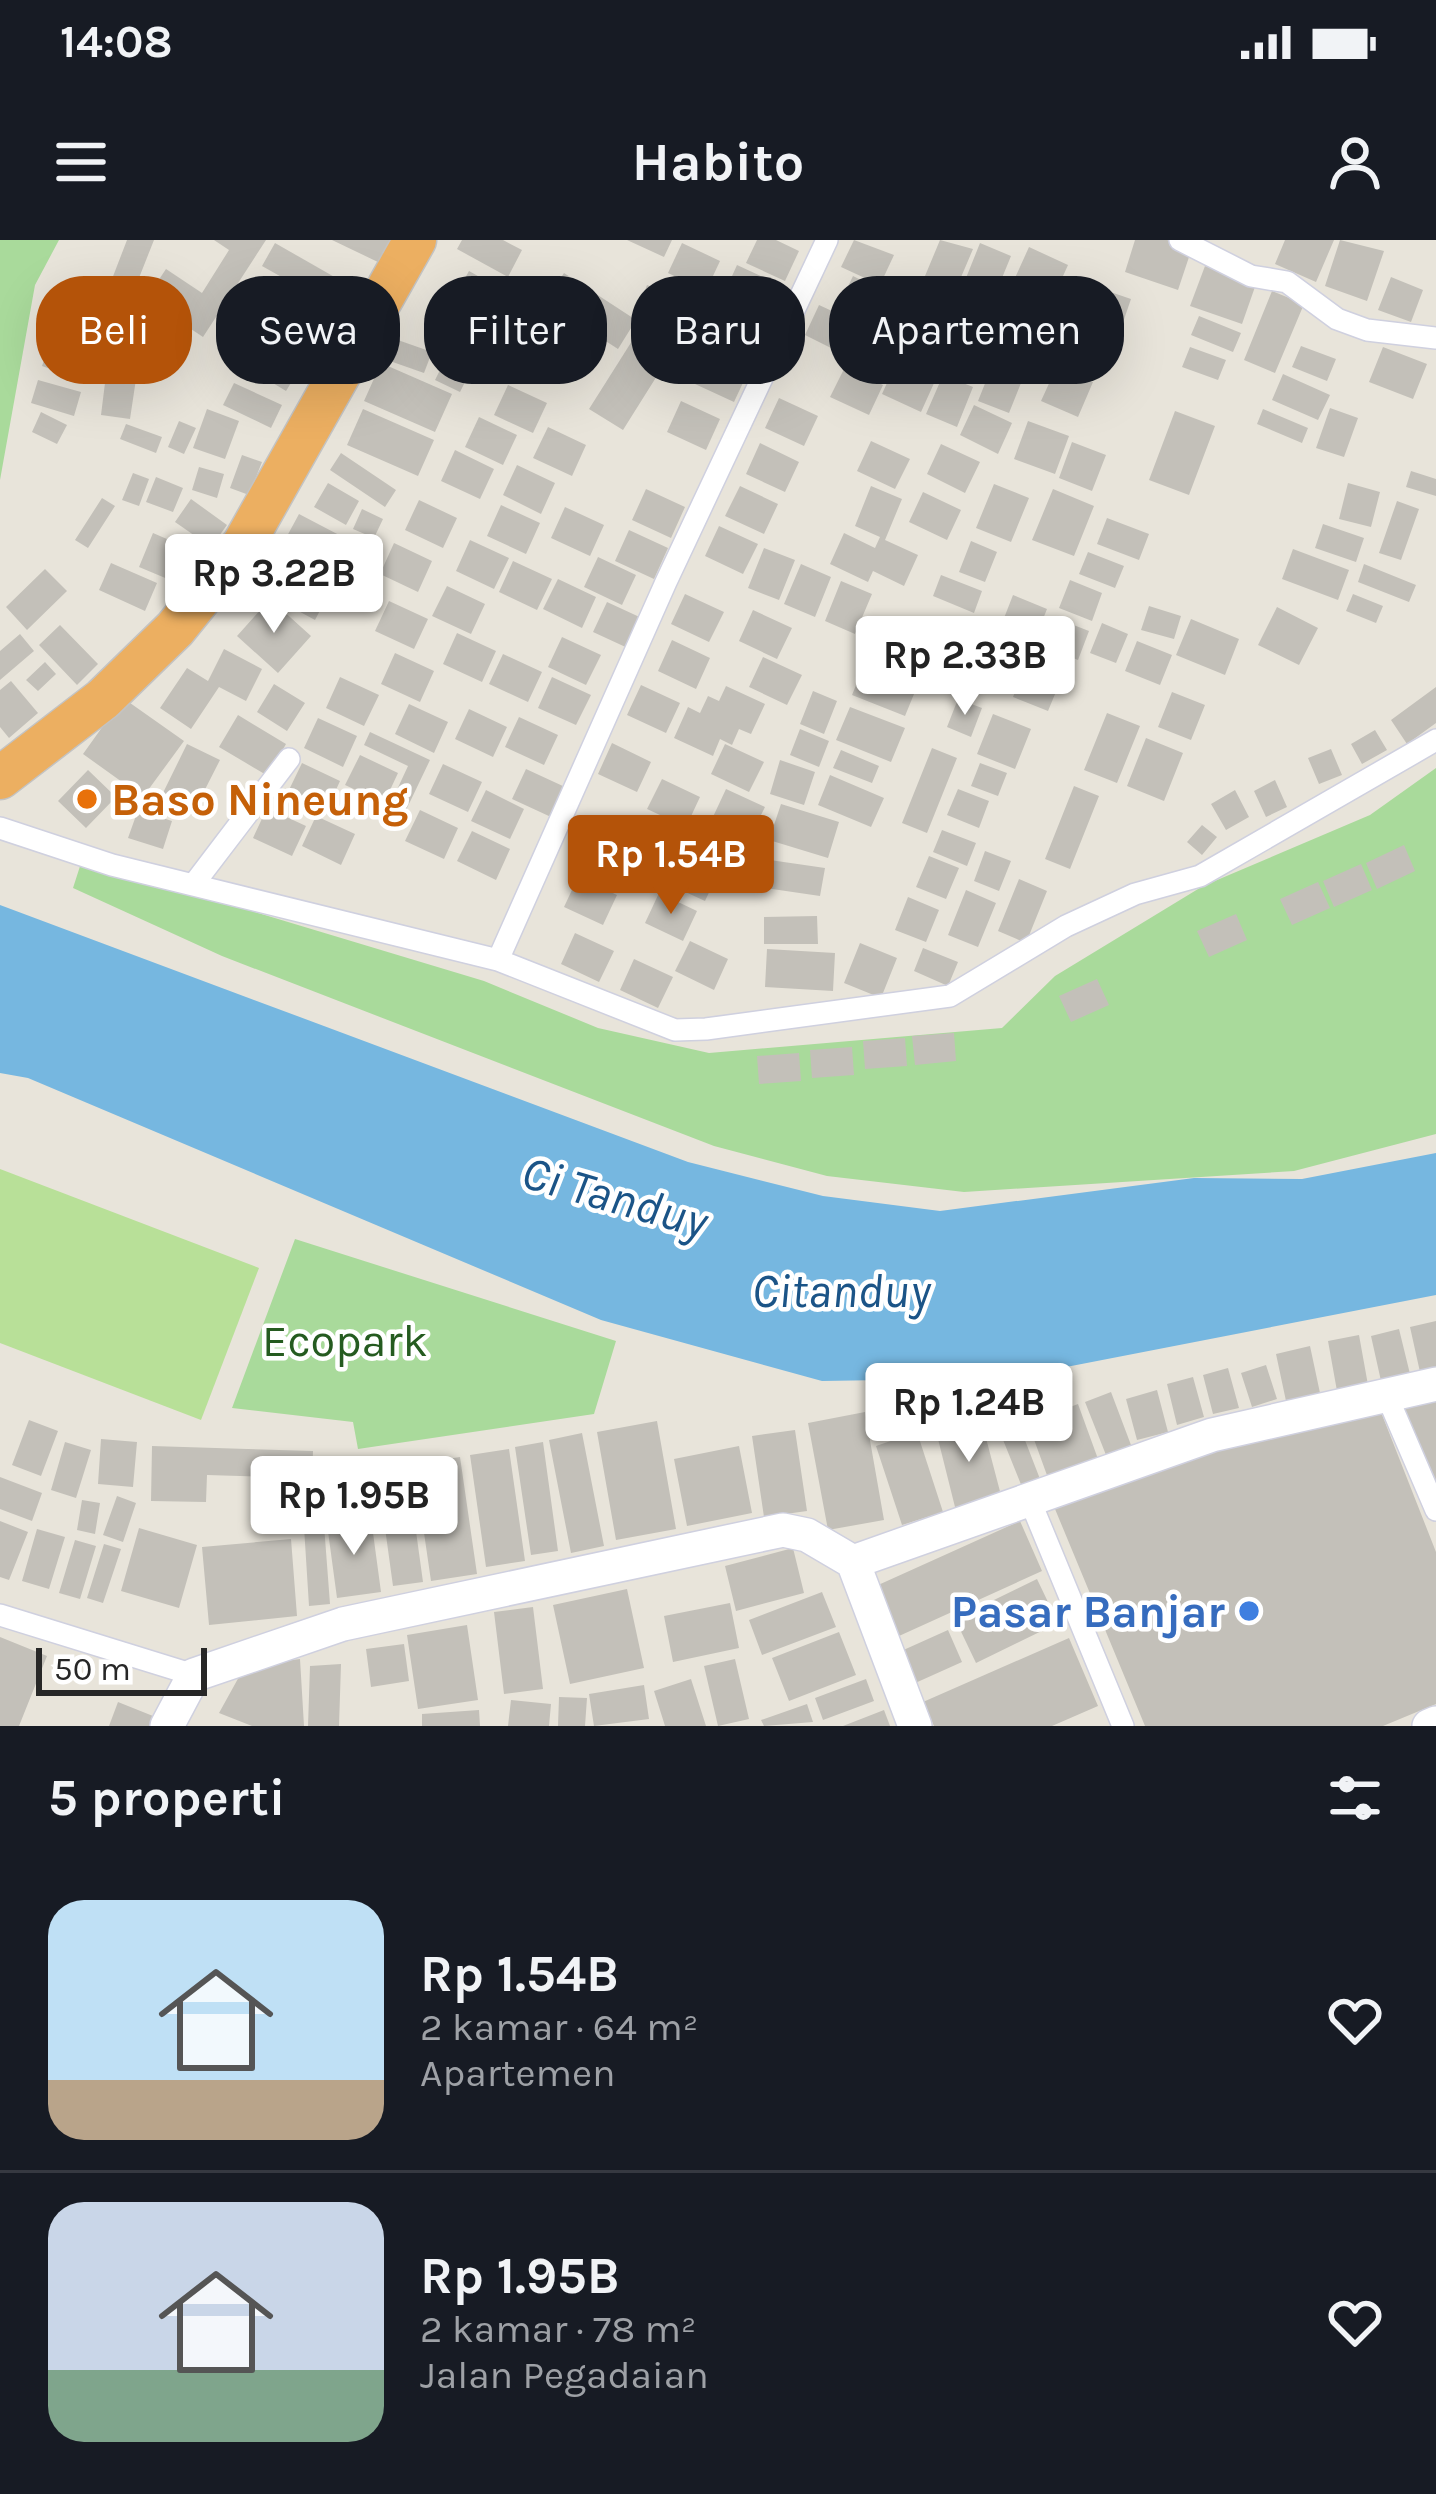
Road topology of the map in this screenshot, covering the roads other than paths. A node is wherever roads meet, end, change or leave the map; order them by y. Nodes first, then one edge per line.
1 (415, 240) edge
2 (827, 240) edge
3 (1180, 240) edge
4 (1436, 338) edge
5 (1436, 740) edge
6 (290, 759) dead end
7 (0, 778) edge
8 (0, 828) edge
9 (193, 886) junction
10 (498, 960) junction
11 (1436, 1384) edge
12 (1387, 1396) junction
13 (1031, 1503) junction
14 (1436, 1510) edge
15 (853, 1562) junction
16 (0, 1615) edge
17 (194, 1675) junction
18 (167, 1726) edge
19 (915, 1726) edge
20 (1123, 1726) edge

1 - 7 highway
2 - 10 street
3 - 4 street
5 - 10 street
6 - 9 street
8 - 9 street
9 - 10 street
11 - 12 street
12 - 13 street
12 - 14 street
13 - 15 street
13 - 20 street
15 - 17 street
15 - 19 street
16 - 17 street
17 - 18 street

